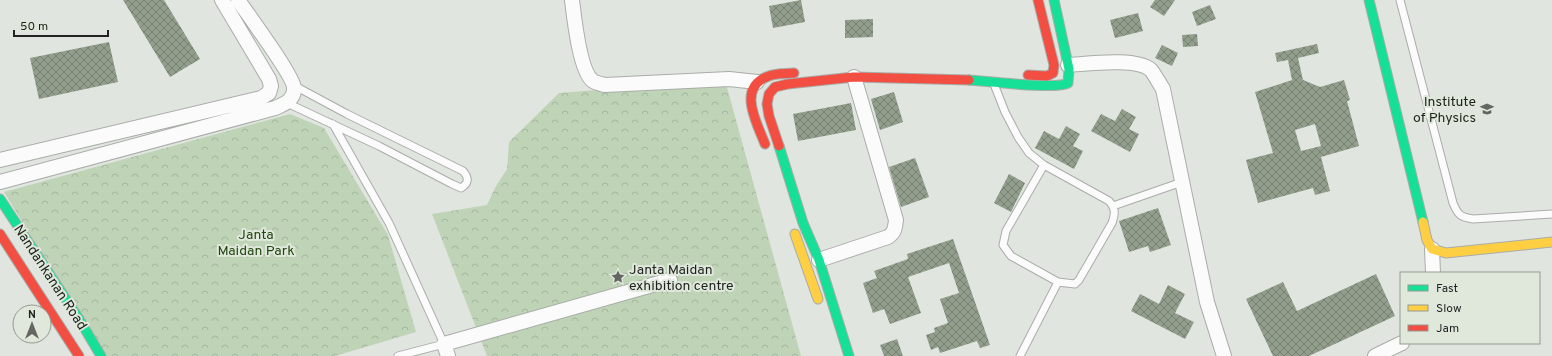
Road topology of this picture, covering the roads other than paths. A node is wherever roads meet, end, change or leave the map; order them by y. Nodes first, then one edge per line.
1 (222, 0) edge
2 (238, 0) edge
3 (572, 0) edge
4 (1038, 0) edge
5 (1054, 0) edge
6 (1369, 0) edge
7 (1400, 0) edge
8 (1068, 65) junction
9 (877, 68) dead end
10 (816, 72) dead end
11 (800, 73) dead end
12 (1016, 74) dead end
13 (854, 77) junction
14 (757, 82) junction
15 (993, 82) junction
16 (294, 86) junction
17 (287, 103) junction
18 (333, 124) junction
19 (767, 151) dead end
20 (0, 160) edge
21 (1044, 165) junction
22 (0, 182) edge
23 (1182, 182) junction
24 (0, 199) edge
25 (1113, 206) junction
26 (1552, 214) edge
27 (792, 225) dead end
28 (0, 234) edge
29 (1552, 242) edge
30 (1432, 249) junction
31 (819, 260) junction
32 (1433, 272) edge
33 (670, 280) dead end
34 (1058, 282) junction
35 (820, 305) dead end
36 (1400, 344) edge
37 (446, 350) edge
38 (79, 356) edge
39 (101, 356) edge
40 (398, 356) edge
41 (849, 356) edge
42 (1020, 356) edge
43 (1224, 356) edge
44 (1375, 356) edge

1 - 20 street
2 - 16 street
3 - 14 street
4 - 12 street
5 - 8 street
6 - 30 street
7 - 26 lane
8 - 15 street
8 - 23 street
9 - 10 street
11 - 14 street
13 - 15 street
13 - 31 street
13 - 31 street
14 - 19 street
15 - 21 lane
16 - 17 street
16 - 18 lane
17 - 18 lane
17 - 22 street
18 - 37 lane
21 - 25 lane
21 - 34 lane
23 - 25 lane
23 - 43 street
24 - 39 street, Nandankanan Road
25 - 34 lane
27 - 35 street
28 - 38 street
29 - 30 street
30 - 32 street
31 - 41 street
33 - 37 street
34 - 42 lane
36 - 44 street
37 - 40 lane

